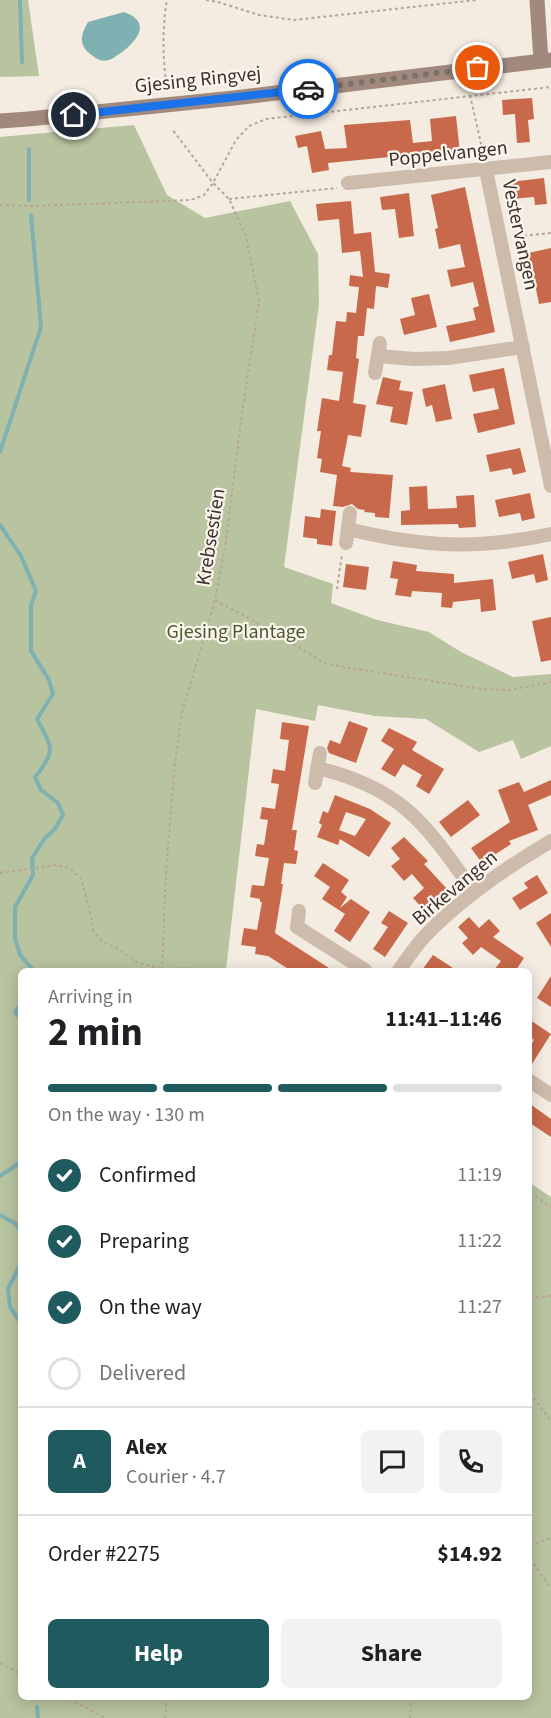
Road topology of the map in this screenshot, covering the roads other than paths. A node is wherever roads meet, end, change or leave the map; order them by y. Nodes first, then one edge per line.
1 (537, 0) edge
2 (546, 61) edge
3 (0, 121) edge
4 (551, 162) edge
5 (486, 170) junction
6 (348, 183) road end
7 (523, 347) junction
8 (375, 373) dead end
9 (551, 405) edge
10 (536, 408) junction
11 (551, 486) edge
12 (350, 513) dead end
13 (348, 528) junction
14 (551, 534) edge
15 (346, 543) road end
16 (320, 753) dead end
17 (317, 768) junction
18 (315, 783) dead end
19 (549, 847) edge
20 (474, 892) junction
21 (299, 911) dead end
22 (362, 968) edge
23 (401, 968) edge
24 (532, 1082) edge
25 (551, 1095) edge

1 - 2 street
2 - 3 street, Gjesing Ringvej
4 - 5 street, Poppelvangen
5 - 6 street, Poppelvangen
5 - 7 street, Vestervangen
7 - 8 street
7 - 10 street, Vestervangen
9 - 10 street
10 - 11 street, Vestervangen
12 - 13 street
13 - 14 street
13 - 15 street
16 - 17 street
17 - 18 street
17 - 20 street
19 - 20 street, Birkevangen
20 - 23 street, Birkevangen
21 - 22 street
24 - 25 street

